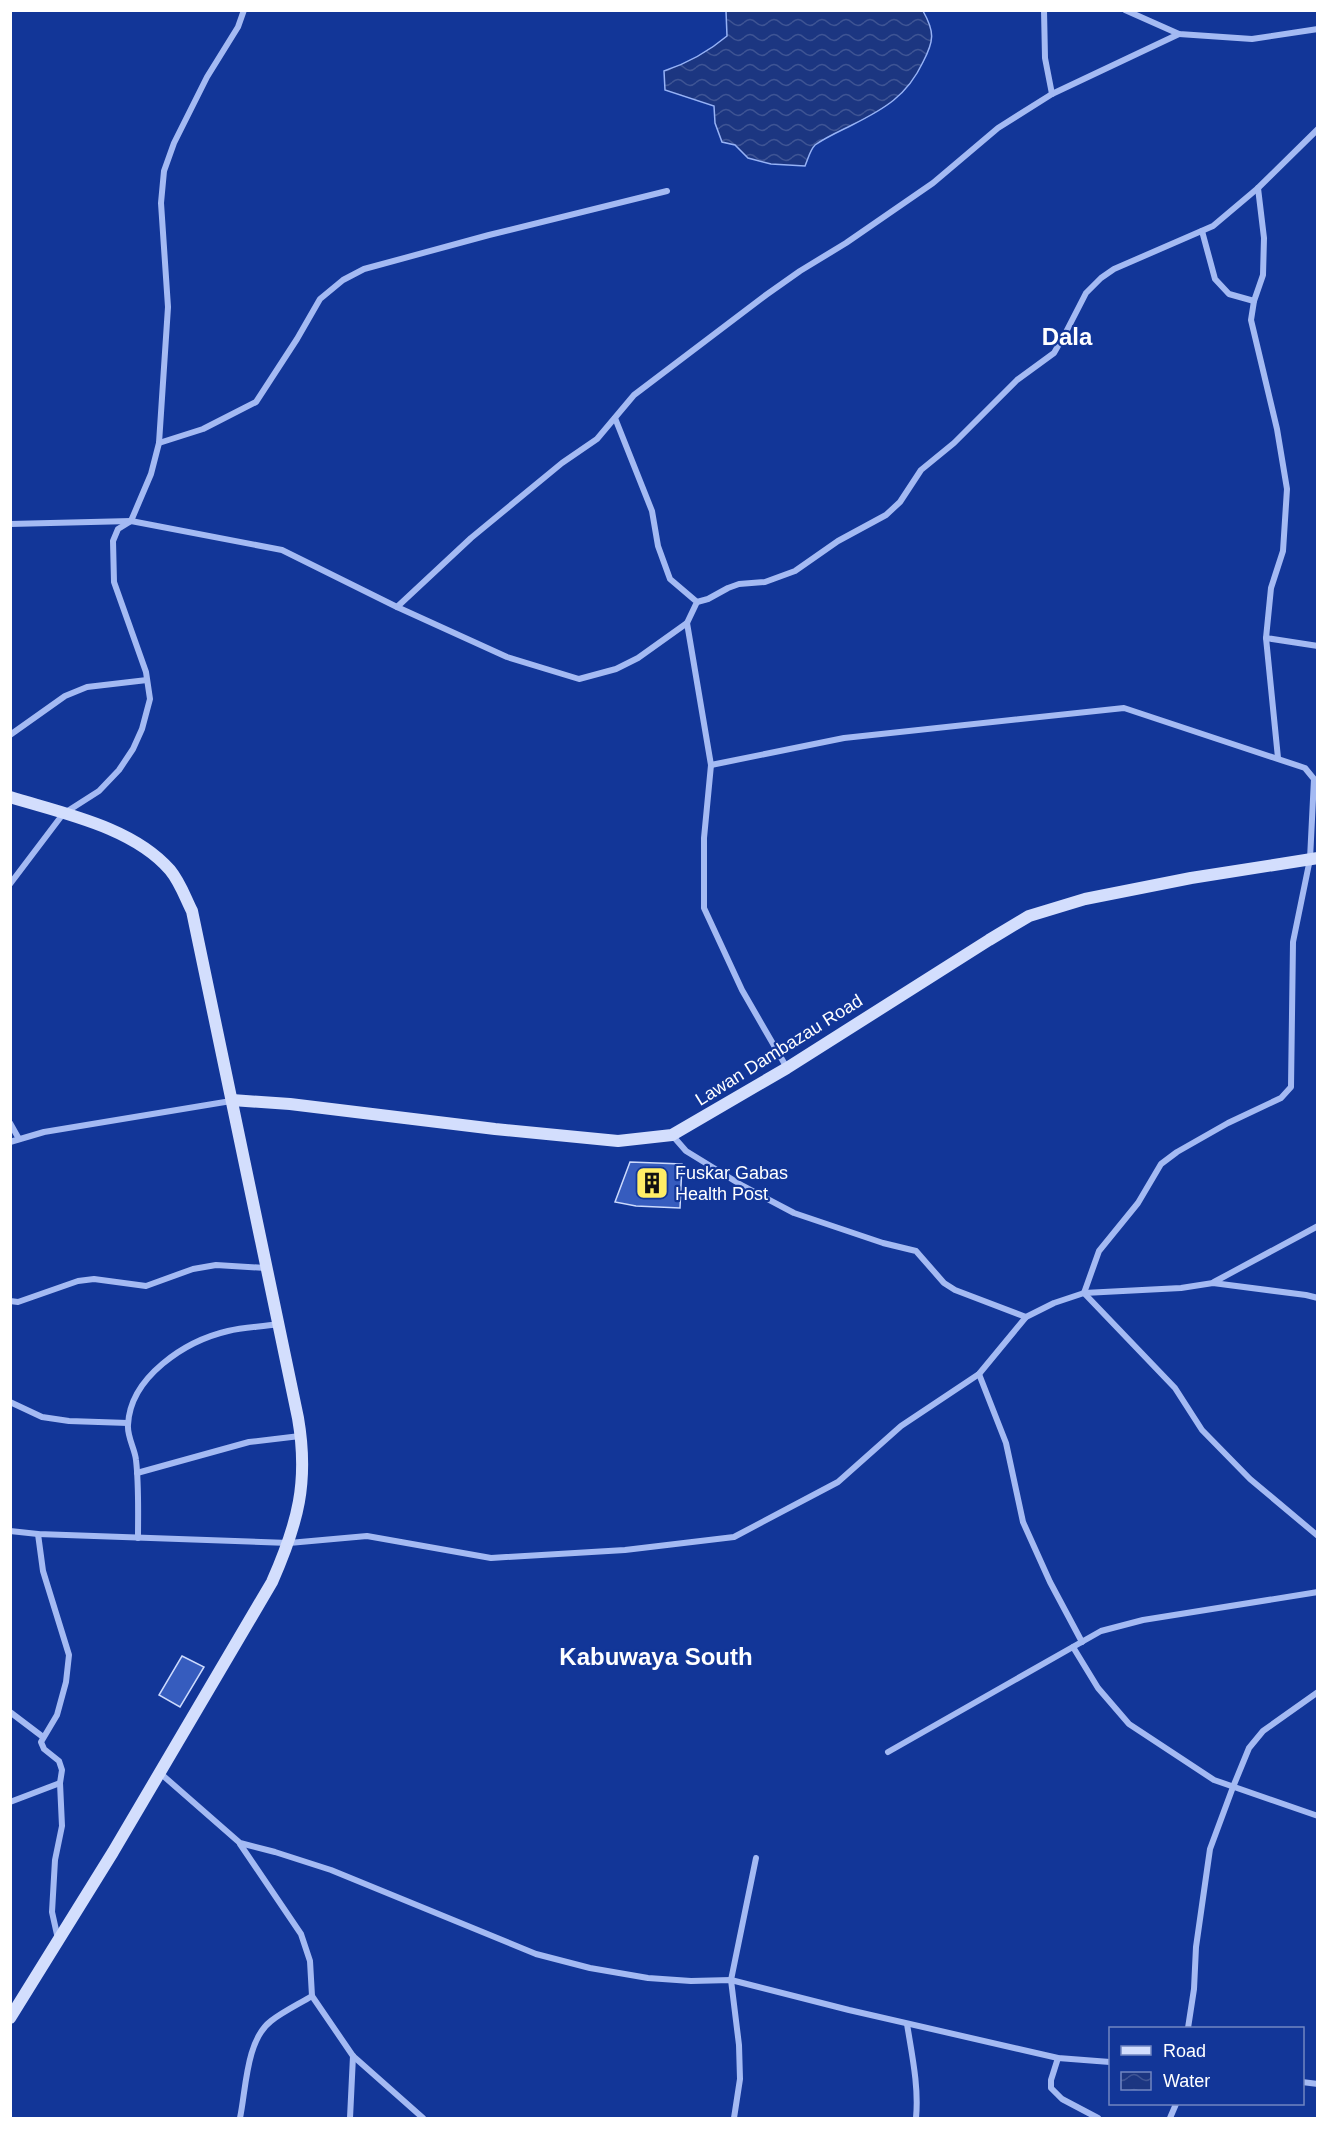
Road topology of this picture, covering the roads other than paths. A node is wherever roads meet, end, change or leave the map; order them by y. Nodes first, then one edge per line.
1 (244, 10) edge
2 (1044, 10) edge
3 (1125, 10) edge
4 (1317, 29) edge
5 (1179, 34) junction
6 (1052, 94) junction
7 (1317, 129) edge
8 (1258, 188) junction
9 (667, 191) dead end
10 (1202, 231) junction
11 (1254, 301) junction
12 (615, 418) junction
13 (159, 443) junction
14 (131, 520) junction
15 (10, 524) edge
16 (698, 602) junction
17 (398, 607) junction
18 (687, 623) junction
19 (1266, 638) junction
20 (1317, 646) edge
21 (147, 680) junction
22 (10, 735) edge
23 (1278, 758) junction
24 (711, 765) junction
25 (10, 797) edge
26 (63, 814) junction
27 (1314, 859) edge
28 (10, 884) edge
29 (787, 1068) junction
30 (232, 1100) junction
31 (10, 1123) edge
32 (672, 1135) junction
33 (19, 1139) junction
34 (10, 1142) edge
35 (1317, 1226) edge
36 (266, 1269) junction
37 (1213, 1283) junction
38 (1084, 1293) junction
39 (1317, 1298) edge
40 (10, 1301) edge
41 (1026, 1317) junction
42 (278, 1324) junction
43 (979, 1374) junction
44 (10, 1402) edge
45 (128, 1422) junction
46 (301, 1436) junction
47 (137, 1473) junction
48 (10, 1531) edge
49 (38, 1534) junction
50 (1317, 1536) edge
51 (138, 1538) junction
52 (289, 1543) junction
53 (1317, 1592) edge
54 (1082, 1642) junction
55 (1073, 1647) junction
56 (1317, 1692) edge
57 (10, 1712) edge
58 (43, 1737) junction
59 (888, 1752) dead end
60 (160, 1773) junction
61 (60, 1783) junction
62 (1233, 1786) junction
63 (10, 1802) edge
64 (1317, 1816) edge
65 (240, 1843) junction
66 (756, 1858) dead end
67 (58, 1940) junction
68 (731, 1980) junction
69 (312, 1996) junction
70 (10, 2018) edge
71 (907, 2024) junction
72 (1188, 2027) edge
73 (353, 2056) junction
74 (1058, 2058) junction
75 (1109, 2062) edge
76 (240, 2118) edge
77 (350, 2118) edge
78 (423, 2118) edge
79 (734, 2118) edge
80 (916, 2118) edge
81 (1098, 2118) edge

1 - 13 street
2 - 6 street
3 - 5 street
4 - 5 street
5 - 6 street
6 - 12 street
7 - 8 street
8 - 10 street
8 - 11 street
9 - 13 street
10 - 11 street
10 - 16 street
11 - 19 street
12 - 16 street
12 - 17 street
13 - 14 street
14 - 15 street
14 - 17 street
14 - 21 street
16 - 18 street
17 - 18 street
18 - 24 street
19 - 20 street
19 - 23 street
21 - 22 street
21 - 26 street
23 - 24 street
23 - 27 street
24 - 29 street
25 - 26 main road
26 - 28 street
26 - 30 main road
27 - 29 main road, Lawan Dambazau Road
27 - 38 street
29 - 32 main road, Lawan Dambazau Road
30 - 32 main road, Lawan Dambazau Road
30 - 33 street
30 - 36 main road
31 - 33 street
32 - 41 street
33 - 34 street
35 - 37 street
36 - 40 street
36 - 42 main road
37 - 38 street
37 - 39 street
38 - 41 street
38 - 50 street
41 - 43 street
42 - 45 street
42 - 46 main road
43 - 52 street
43 - 54 street
44 - 45 street
45 - 47 street
46 - 47 street
46 - 52 main road
47 - 51 street
48 - 49 street
49 - 51 street
49 - 58 street
51 - 52 street
52 - 60 main road
53 - 54 street
54 - 55 street
55 - 59 street
55 - 62 street
56 - 62 street
57 - 58 street
58 - 61 street
60 - 65 street
60 - 67 main road
61 - 63 street
61 - 67 street
62 - 64 street
62 - 72 street
65 - 68 street
65 - 69 street
66 - 68 street
67 - 70 main road
68 - 71 street
68 - 79 street
69 - 73 street
69 - 76 street
71 - 74 street
71 - 80 street
73 - 77 street
73 - 78 street
74 - 75 street
74 - 81 street

